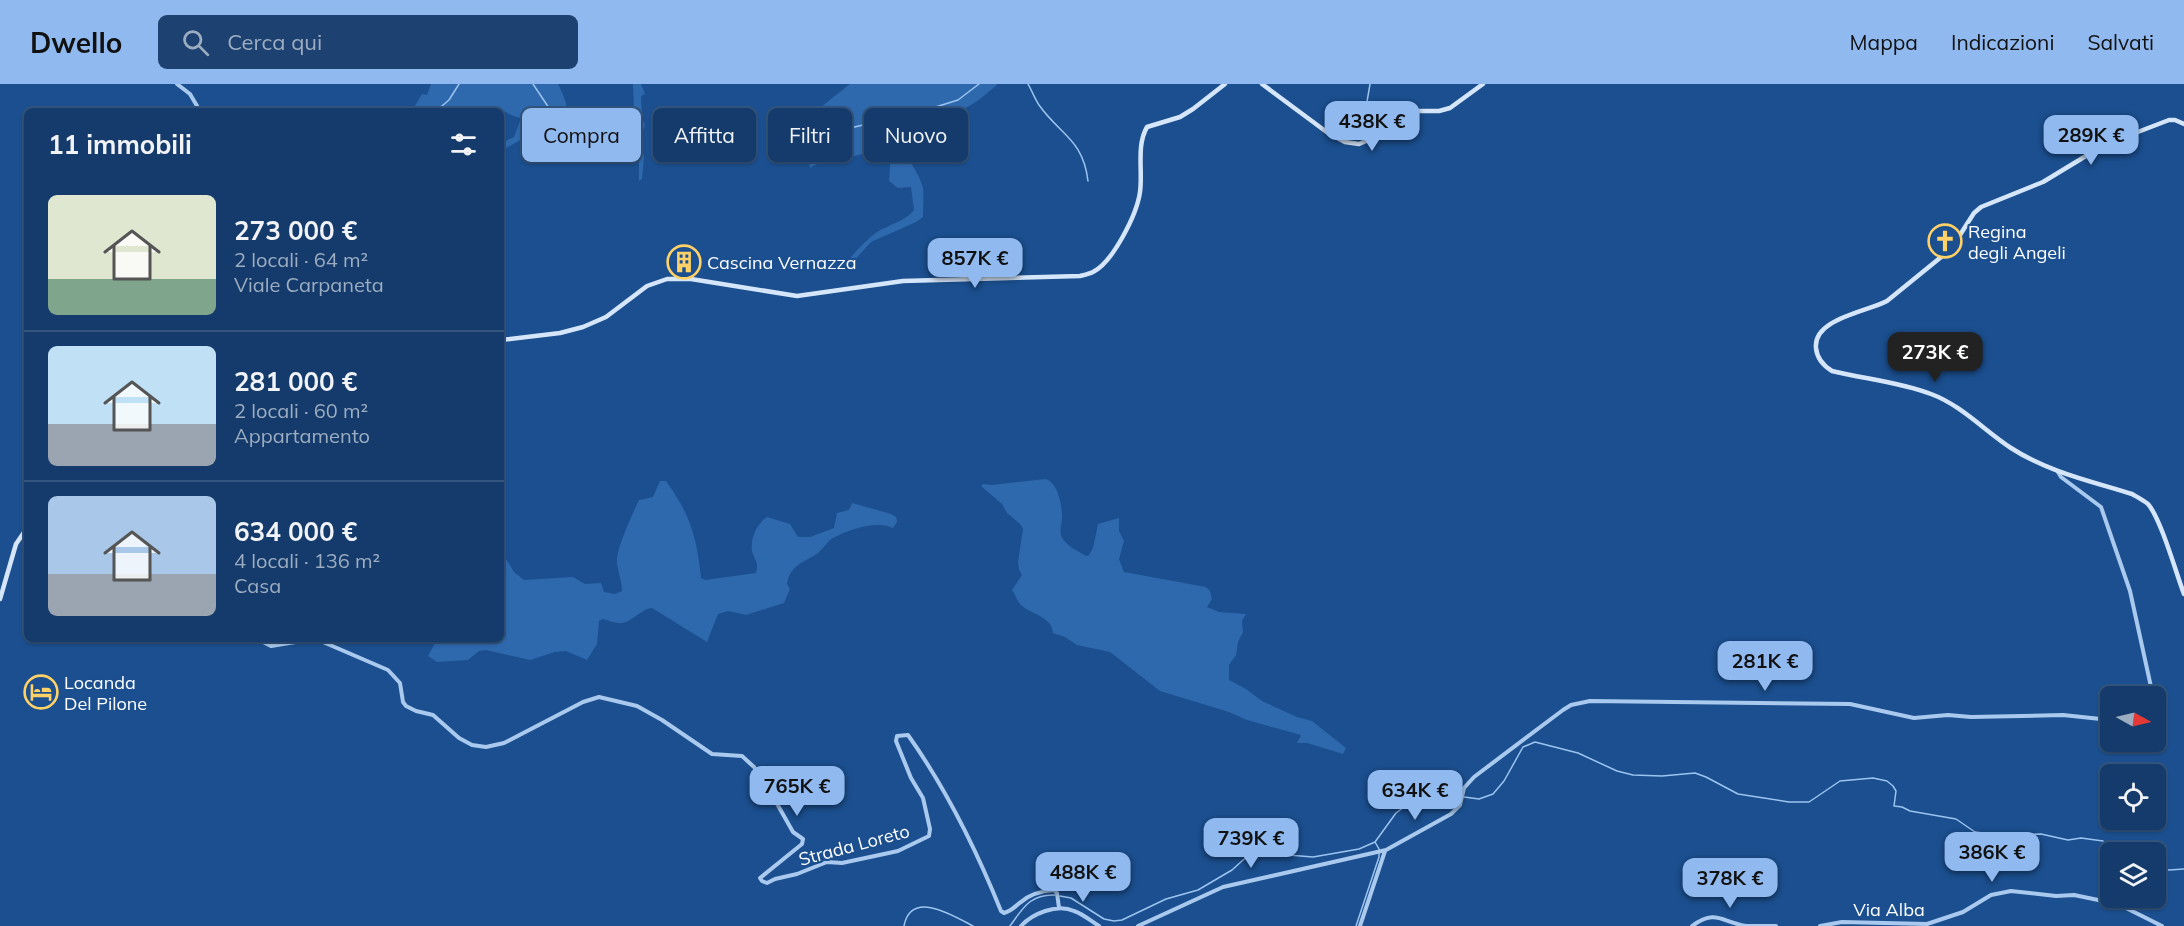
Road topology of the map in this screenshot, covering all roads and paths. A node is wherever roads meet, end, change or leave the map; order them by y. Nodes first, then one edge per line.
1 (177, 84) edge
2 (1225, 84) edge
3 (1262, 84) edge
4 (1483, 84) edge
5 (198, 108) edge
6 (2184, 124) edge
7 (504, 340) edge
8 (2058, 472) junction
9 (24, 532) edge
10 (2184, 594) edge
11 (0, 599) edge
12 (263, 642) edge
13 (296, 642) edge
14 (322, 642) edge
15 (2150, 686) edge
16 (2100, 719) edge
17 (1381, 851) junction
18 (1059, 908) junction
19 (1021, 926) edge
20 (1099, 926) edge
21 (1138, 926) edge
22 (1360, 926) edge
23 (1692, 926) edge
24 (1776, 926) edge
25 (1820, 926) edge
26 (2162, 926) edge

1 - 5 street
2 - 7 main road
3 - 4 main road
6 - 8 main road
8 - 10 main road
8 - 15 street
9 - 11 main road
12 - 13 street, Strada Loreto
14 - 18 street, Strada Loreto
16 - 17 street
17 - 21 street
17 - 22 street
18 - 19 street
18 - 20 street
23 - 24 street
25 - 26 street, Via Alba

